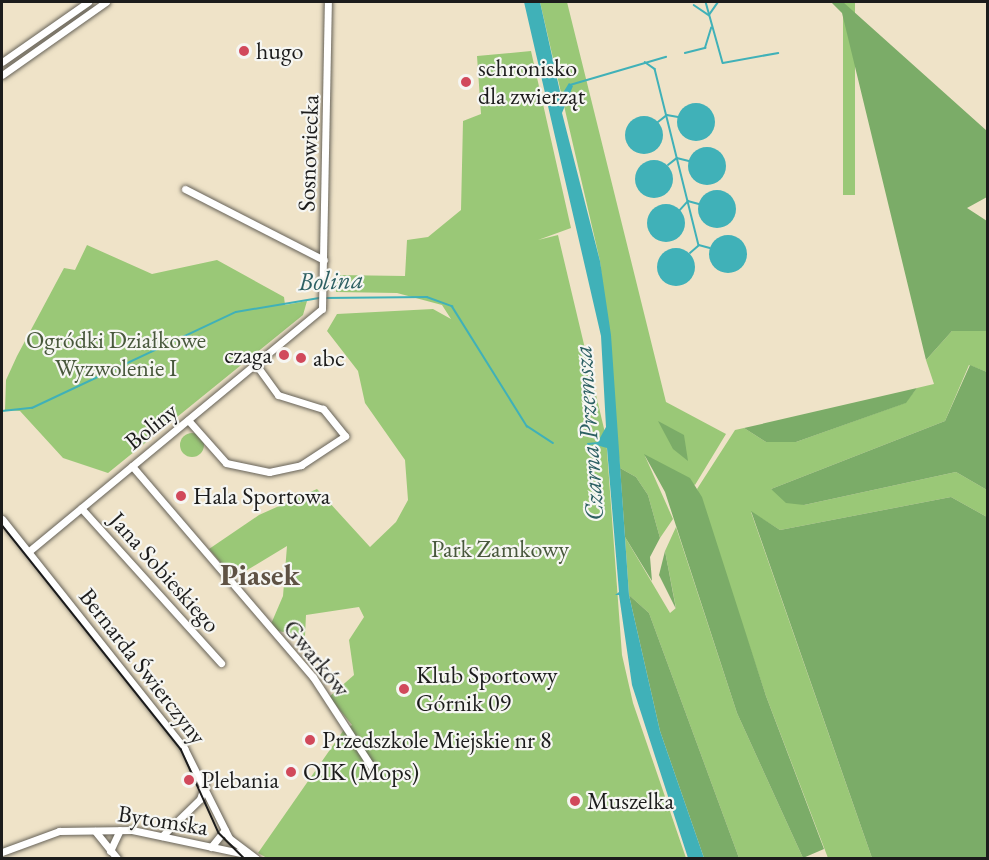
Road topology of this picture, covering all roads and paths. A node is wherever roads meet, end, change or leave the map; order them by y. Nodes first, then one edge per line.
1 (88, 2) edge
2 (106, 2) edge
3 (328, 2) edge
4 (2, 62) edge
5 (2, 75) edge
6 (185, 189) dead end
7 (324, 260) junction
8 (322, 305) joint
9 (256, 365) junction
10 (188, 420) junction
11 (132, 466) junction
12 (81, 508) junction
13 (2, 519) edge
14 (28, 552) junction
15 (221, 663) dead end
16 (373, 769) dead end
17 (205, 784) junction
18 (200, 799) junction
19 (214, 801) junction
20 (120, 830) junction
21 (225, 830) junction
22 (95, 831) junction
23 (162, 836) junction
24 (211, 847) junction
25 (110, 851) junction
26 (2, 852) edge
27 (253, 857) edge
28 (117, 858) edge

1 - 4 street
2 - 5 street
3 - 7 street, Sosnowiecka
6 - 7 street
7 - 8 street, Sosnowiecka
8 - 9 street, Boliny
9 - 10 street, Boliny
9 - 10 street
10 - 11 street, Boliny
11 - 12 street, Boliny
11 - 16 street, Gwarków
12 - 14 street, Boliny
12 - 15 street, Jana Sobieskiego
13 - 14 street, Bernarda Świerczyny
14 - 17 street, Bernarda Świerczyny
17 - 18 street
17 - 19 street, Bernarda Świerczyny
18 - 19 street
18 - 23 street
19 - 21 street, Bernarda Świerczyny
20 - 22 street, Bytomska
20 - 23 street, Bytomska
20 - 25 street
21 - 24 street
21 - 27 street, Bytomska
22 - 25 street
22 - 26 street, Bytomska
23 - 24 street, Bytomska
24 - 27 street, Bytomska
25 - 28 street

